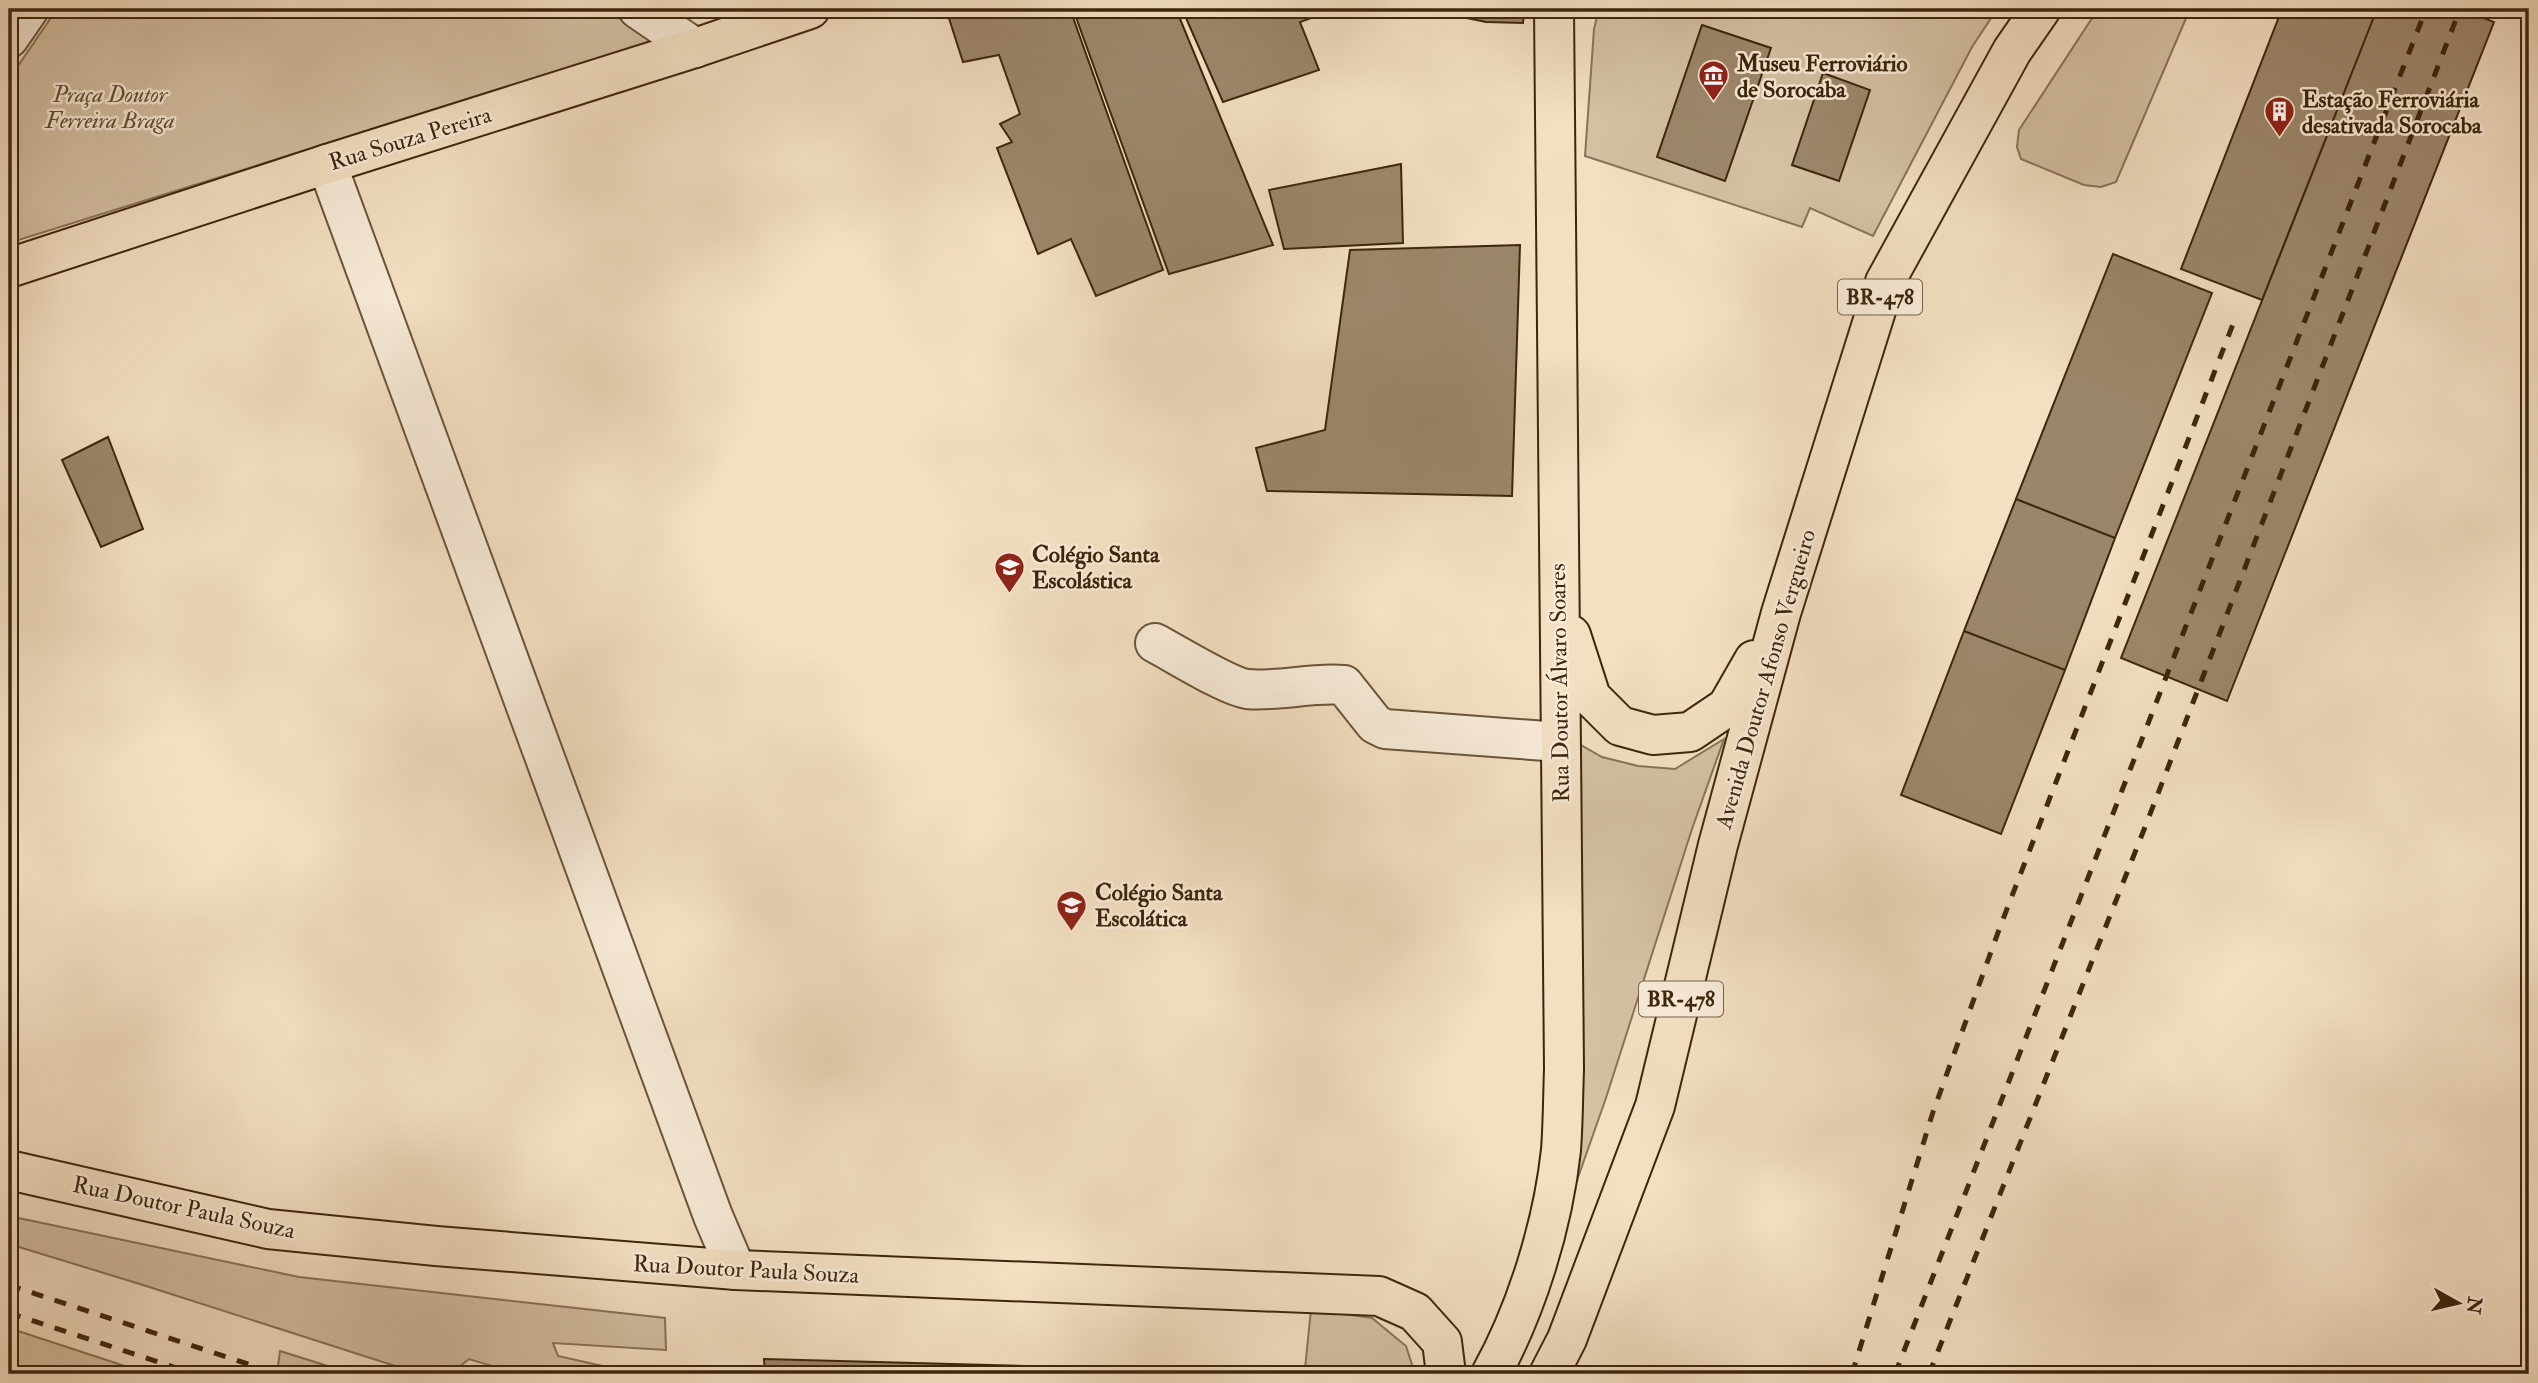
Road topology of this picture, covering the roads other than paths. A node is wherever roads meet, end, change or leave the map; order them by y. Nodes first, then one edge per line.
1 (29, 9) edge
2 (638, 9) edge
3 (810, 9) edge
4 (1554, 9) edge
5 (2041, 9) edge
6 (9, 38) edge
7 (695, 48) junction
8 (327, 164) junction
9 (9, 268) edge
10 (1558, 598) junction
11 (1781, 613) junction
12 (1155, 643) dead end
13 (1560, 742) junction
14 (9, 1170) edge
15 (736, 1270) junction
16 (1498, 1362) edge
17 (1446, 1374) edge
18 (1549, 1374) edge

1 - 6 street
2 - 7 street
3 - 7 main road, Rua Souza Pereira
4 - 10 main road, Rua Doutor Álvaro Soares
5 - 11 main road, Avenida Doutor Afonso Vergueiro / BR-478
7 - 8 main road, Rua Souza Pereira
8 - 9 main road, Rua Souza Pereira
8 - 15 street
10 - 11 main road
10 - 13 main road, Rua Doutor Álvaro Soares
11 - 18 main road, Avenida Doutor Afonso Vergueiro / BR-478
12 - 13 street
13 - 16 main road, Rua Doutor Álvaro Soares
14 - 15 main road, Rua Doutor Paula Souza
15 - 17 main road, Rua Doutor Paula Souza

